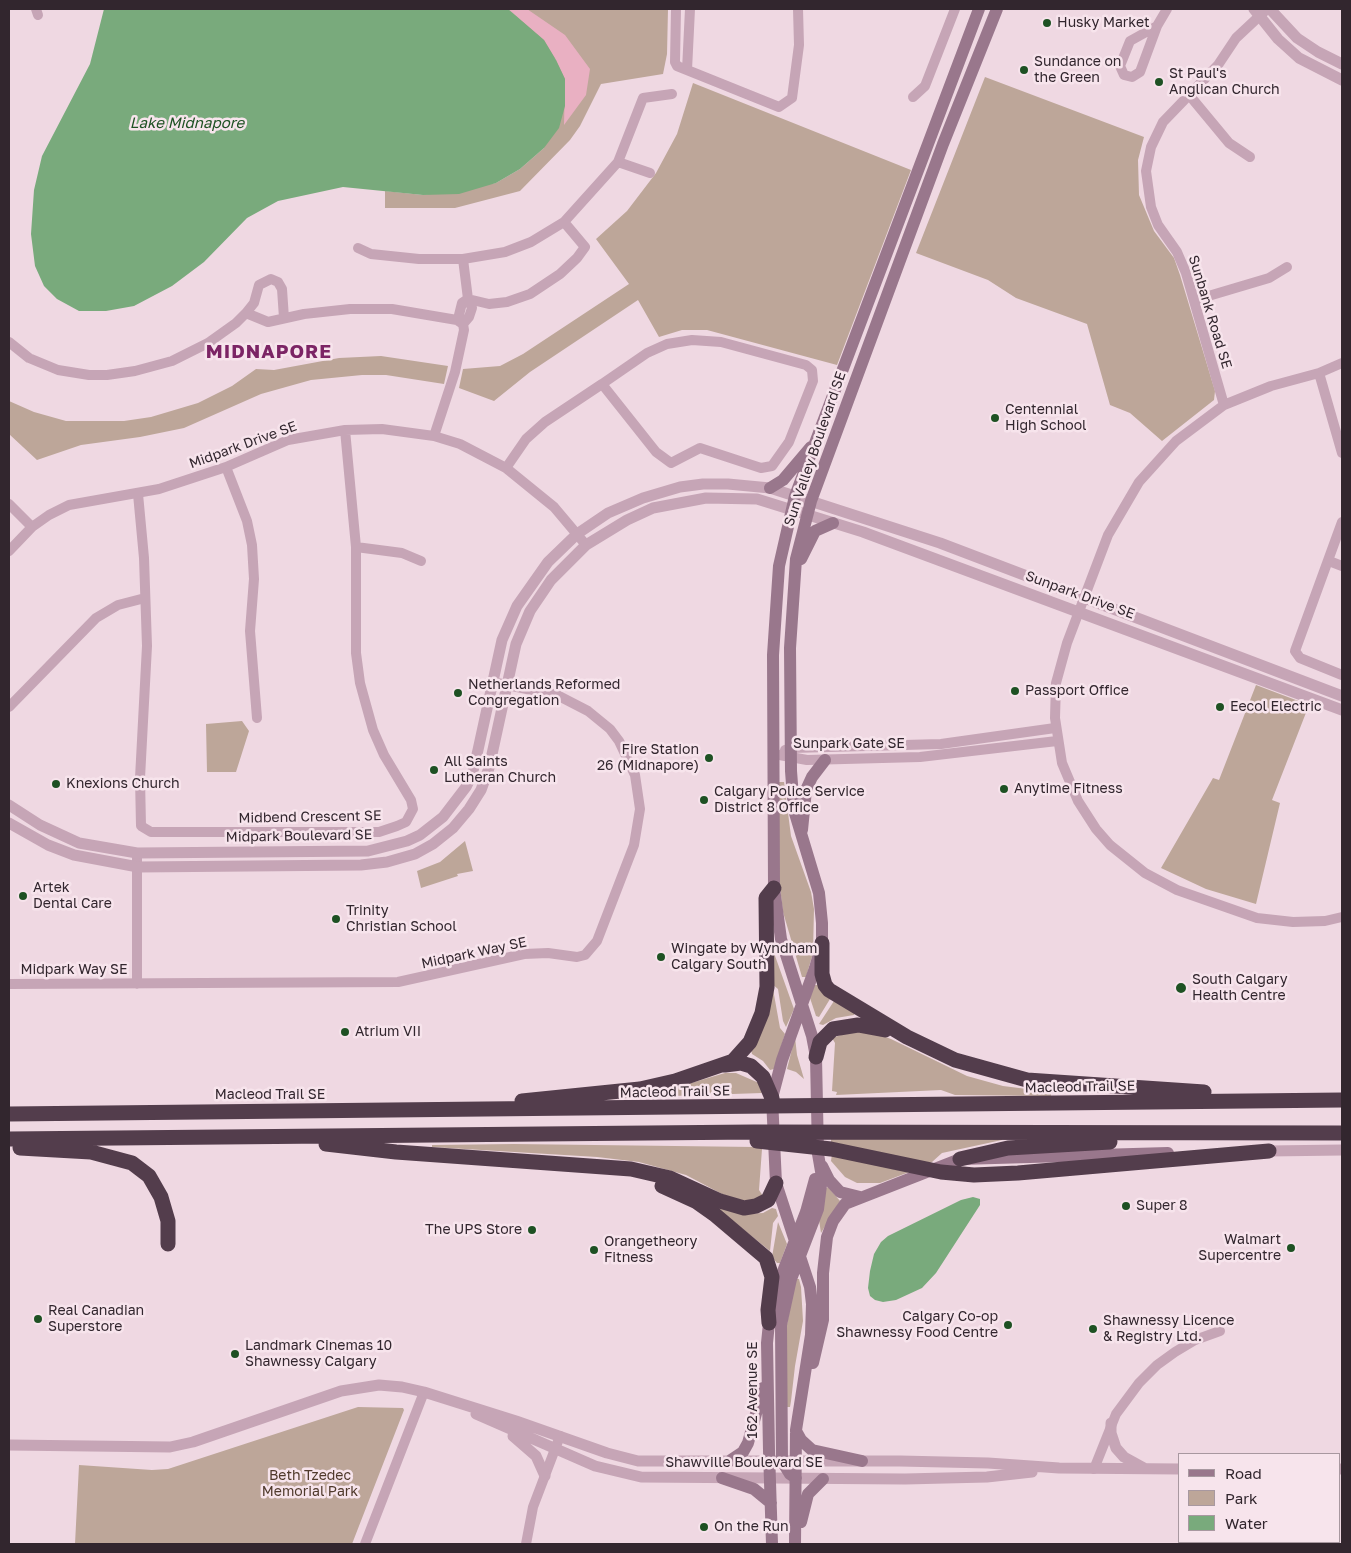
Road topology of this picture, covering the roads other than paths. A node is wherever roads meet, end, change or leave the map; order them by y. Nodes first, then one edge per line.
1 (676, 9) edge
2 (690, 9) edge
3 (798, 9) edge
4 (954, 9) edge
5 (980, 9) edge
6 (997, 9) edge
7 (1167, 9) edge
8 (1263, 11) edge
9 (1157, 26) junction
10 (1342, 62) edge
11 (687, 70) junction
12 (1337, 78) edge
13 (672, 94) dead end
14 (1190, 96) junction
15 (913, 97) dead end
16 (1250, 157) dead end
17 (618, 162) junction
18 (650, 173) dead end
19 (564, 222) junction
20 (358, 248) dead end
21 (463, 259) junction
22 (1287, 266) dead end
23 (468, 299) junction
24 (1195, 300) junction
25 (246, 313) junction
26 (284, 318) junction
27 (463, 324) junction
28 (9, 342) edge
29 (1342, 363) edge
30 (1319, 373) junction
31 (602, 384) junction
32 (1224, 405) junction
33 (345, 430) junction
34 (434, 436) junction
35 (819, 438) junction
36 (1342, 453) edge
37 (226, 467) junction
38 (506, 468) junction
39 (770, 488) junction
40 (138, 494) junction
41 (796, 496) junction
42 (811, 501) junction
43 (9, 504) edge
44 (792, 509) junction
45 (806, 514) junction
46 (1342, 522) edge
47 (832, 523) junction
48 (32, 527) junction
49 (577, 534) junction
50 (586, 545) junction
51 (356, 548) junction
52 (9, 552) edge
53 (421, 560) dead end
54 (1329, 561) junction
55 (1342, 566) edge
56 (794, 575) junction
57 (1084, 597) junction
58 (145, 598) junction
59 (1079, 610) junction
60 (1342, 674) edge
61 (492, 682) junction
62 (506, 684) junction
63 (1342, 696) edge
64 (9, 707) edge
65 (1342, 710) edge
66 (257, 718) dead end
67 (1055, 728) junction
68 (1057, 741) junction
69 (791, 753) junction
70 (774, 754) junction
71 (825, 760) junction
72 (9, 806) edge
73 (9, 823) edge
74 (801, 838) junction
75 (138, 853) junction
76 (138, 866) junction
77 (774, 888) junction
78 (1342, 917) edge
79 (822, 944) junction
80 (9, 984) edge
81 (137, 984) junction
82 (801, 1006) junction
83 (908, 1037) junction
84 (816, 1057) junction
85 (719, 1066) junction
86 (772, 1098) junction
87 (1340, 1100) edge
88 (421, 1111) junction
89 (9, 1114) edge
90 (653, 1133) junction
91 (1283, 1133) junction
92 (1342, 1133) edge
93 (259, 1136) junction
94 (9, 1139) edge
95 (9, 1148) edge
96 (1342, 1150) edge
97 (1269, 1151) junction
98 (818, 1154) junction
99 (960, 1159) junction
100 (580, 1166) junction
101 (776, 1183) junction
102 (863, 1197) junction
103 (795, 1240) junction
104 (168, 1244) dead end
105 (800, 1254) junction
106 (769, 1323) junction
107 (1220, 1331) dead end
108 (768, 1371) junction
109 (804, 1378) junction
110 (424, 1392) junction
111 (445, 1399) junction
112 (1112, 1424) junction
113 (502, 1427) junction
114 (796, 1430) junction
115 (560, 1436) junction
116 (9, 1445) edge
117 (556, 1450) junction
118 (732, 1460) junction
119 (776, 1461) junction
120 (862, 1461) junction
121 (796, 1462) junction
122 (1058, 1468) junction
123 (1094, 1469) junction
124 (1145, 1469) junction
125 (1178, 1469) edge
126 (544, 1476) junction
127 (722, 1478) junction
128 (770, 1478) junction
129 (796, 1478) junction
130 (823, 1479) junction
131 (771, 1503) junction
132 (365, 1544) edge
133 (526, 1544) edge
134 (772, 1544) edge
135 (796, 1544) edge

1 - 11 street
2 - 11 street
3 - 11 street
4 - 15 street
5 - 35 main road, Sun Valley Boulevard SE
6 - 42 main road, Sun Valley Boulevard SE
7 - 9 street
8 - 10 street
8 - 12 street
8 - 14 street, Sunbank Road SE
9 - 9 street
10 - 12 street
13 - 17 street
14 - 16 street
14 - 24 street, Sunbank Road SE
17 - 18 street
17 - 19 street
19 - 21 street
19 - 23 street
20 - 21 street
21 - 23 street
22 - 24 street
23 - 27 street
24 - 32 street, Sunbank Road SE
25 - 26 street
25 - 26 street
25 - 28 street
26 - 27 street
27 - 34 street
29 - 30 street
30 - 32 street
30 - 36 street
31 - 31 street
31 - 38 street
32 - 57 street
33 - 34 street, Midpark Drive SE
33 - 37 street, Midpark Drive SE
33 - 51 street, Midbend Crescent SE
34 - 38 street, Midpark Drive SE
35 - 39 main road
35 - 41 main road, Sun Valley Boulevard SE
37 - 40 street, Midpark Drive SE
37 - 66 street
38 - 49 street, Midpark Drive SE
39 - 41 street, Midpark Boulevard SE
39 - 49 street, Midpark Boulevard SE
40 - 48 street, Midpark Drive SE
40 - 58 street, Midbend Crescent SE
41 - 42 street, Midpark Boulevard SE
41 - 44 main road, Sun Valley Boulevard SE
42 - 45 main road, Sun Valley Boulevard SE
42 - 57 street, Sunpark Drive SE
43 - 48 street
44 - 45 street, Midpark Boulevard SE
44 - 50 street, Midpark Boulevard SE
44 - 70 main road, Sun Valley Boulevard SE
45 - 47 street, Sunpark Drive SE
45 - 56 main road, Sun Valley Boulevard SE
46 - 54 street
47 - 56 main road
47 - 59 street, Sunpark Drive SE
48 - 52 street, Midpark Drive SE
49 - 50 street, Midpark Drive SE
49 - 61 street, Midpark Boulevard SE
50 - 62 street, Midpark Boulevard SE
51 - 53 street
51 - 58 street, Midbend Crescent SE
54 - 55 street
54 - 60 street
56 - 69 main road, Sun Valley Boulevard SE
57 - 59 street
57 - 63 street, Sunpark Drive SE
58 - 64 street
59 - 65 street, Sunpark Drive SE
59 - 67 street
61 - 62 street, Midpark Way SE
61 - 75 street, Midpark Boulevard SE
62 - 76 street, Midpark Boulevard SE
62 - 81 street, Midpark Way SE
67 - 68 street
67 - 69 street, Sunpark Gate SE
68 - 71 street, Sunpark Gate SE
68 - 78 street
69 - 70 street, Sunpark Gate SE
69 - 71 street, Sunpark Gate SE
69 - 74 main road, Sun Valley Boulevard SE
70 - 77 main road, Sun Valley Boulevard SE
71 - 74 main road
72 - 75 street, Midpark Boulevard SE
73 - 76 street, Midpark Boulevard SE
74 - 79 main road, Sun Valley Boulevard SE
75 - 76 street
76 - 81 street
77 - 82 main road, Sun Valley Boulevard SE
77 - 85 highway
79 - 82 main road, Sun Valley Boulevard SE
79 - 83 highway
80 - 81 street, Midpark Way SE
82 - 84 main road, Sun Valley Boulevard SE
82 - 86 main road, Sun Valley Boulevard SE
83 - 84 highway
83 - 87 highway
84 - 98 main road, Sun Valley Boulevard SE
85 - 86 highway
85 - 88 highway
86 - 101 main road, Sun Valley Boulevard SE
87 - 88 highway, Macleod Trail SE
88 - 89 highway, Macleod Trail SE
90 - 91 highway
90 - 93 highway
90 - 97 highway
91 - 92 highway
91 - 99 highway
93 - 94 highway
93 - 100 highway
95 - 104 highway
96 - 97 street
97 - 99 main road
98 - 102 main road
98 - 103 main road, 162 Avenue SE
98 - 105 main road
99 - 102 main road
100 - 101 highway
100 - 106 highway
101 - 103 main road
102 - 109 main road
103 - 105 main road
103 - 106 main road, 162 Avenue SE
105 - 109 main road
105 - 119 main road
106 - 108 main road, 162 Avenue SE
107 - 112 street
108 - 118 main road
108 - 119 main road, 162 Avenue SE
109 - 114 main road
110 - 111 street, Shawville Boulevard SE
110 - 116 street, Shawville Boulevard SE
110 - 132 street
111 - 113 street, Shawville Boulevard SE
111 - 115 street, Shawville Boulevard SE
112 - 123 street
112 - 124 street
113 - 117 street, Shawville Boulevard SE
113 - 126 street
114 - 120 main road
114 - 121 main road
115 - 117 street
115 - 118 street, Shawville Boulevard SE
117 - 126 street
117 - 127 street, Shawville Boulevard SE
118 - 119 street, Shawville Boulevard SE
119 - 121 street, Shawville Boulevard SE
119 - 128 main road, 162 Avenue SE
119 - 129 main road
120 - 121 street, Shawville Boulevard SE
120 - 122 street, Shawville Boulevard SE
121 - 129 main road
122 - 123 street, Shawville Boulevard SE
122 - 130 street, Shawville Boulevard SE
123 - 124 street, Shawville Boulevard SE
124 - 125 street, Shawville Boulevard SE
126 - 133 street
127 - 128 street, Shawville Boulevard SE
127 - 131 main road
128 - 129 street, Shawville Boulevard SE
128 - 131 main road, 162 Avenue SE
129 - 130 street, Shawville Boulevard SE
129 - 135 main road
130 - 135 main road
131 - 134 main road, 162 Avenue SE

